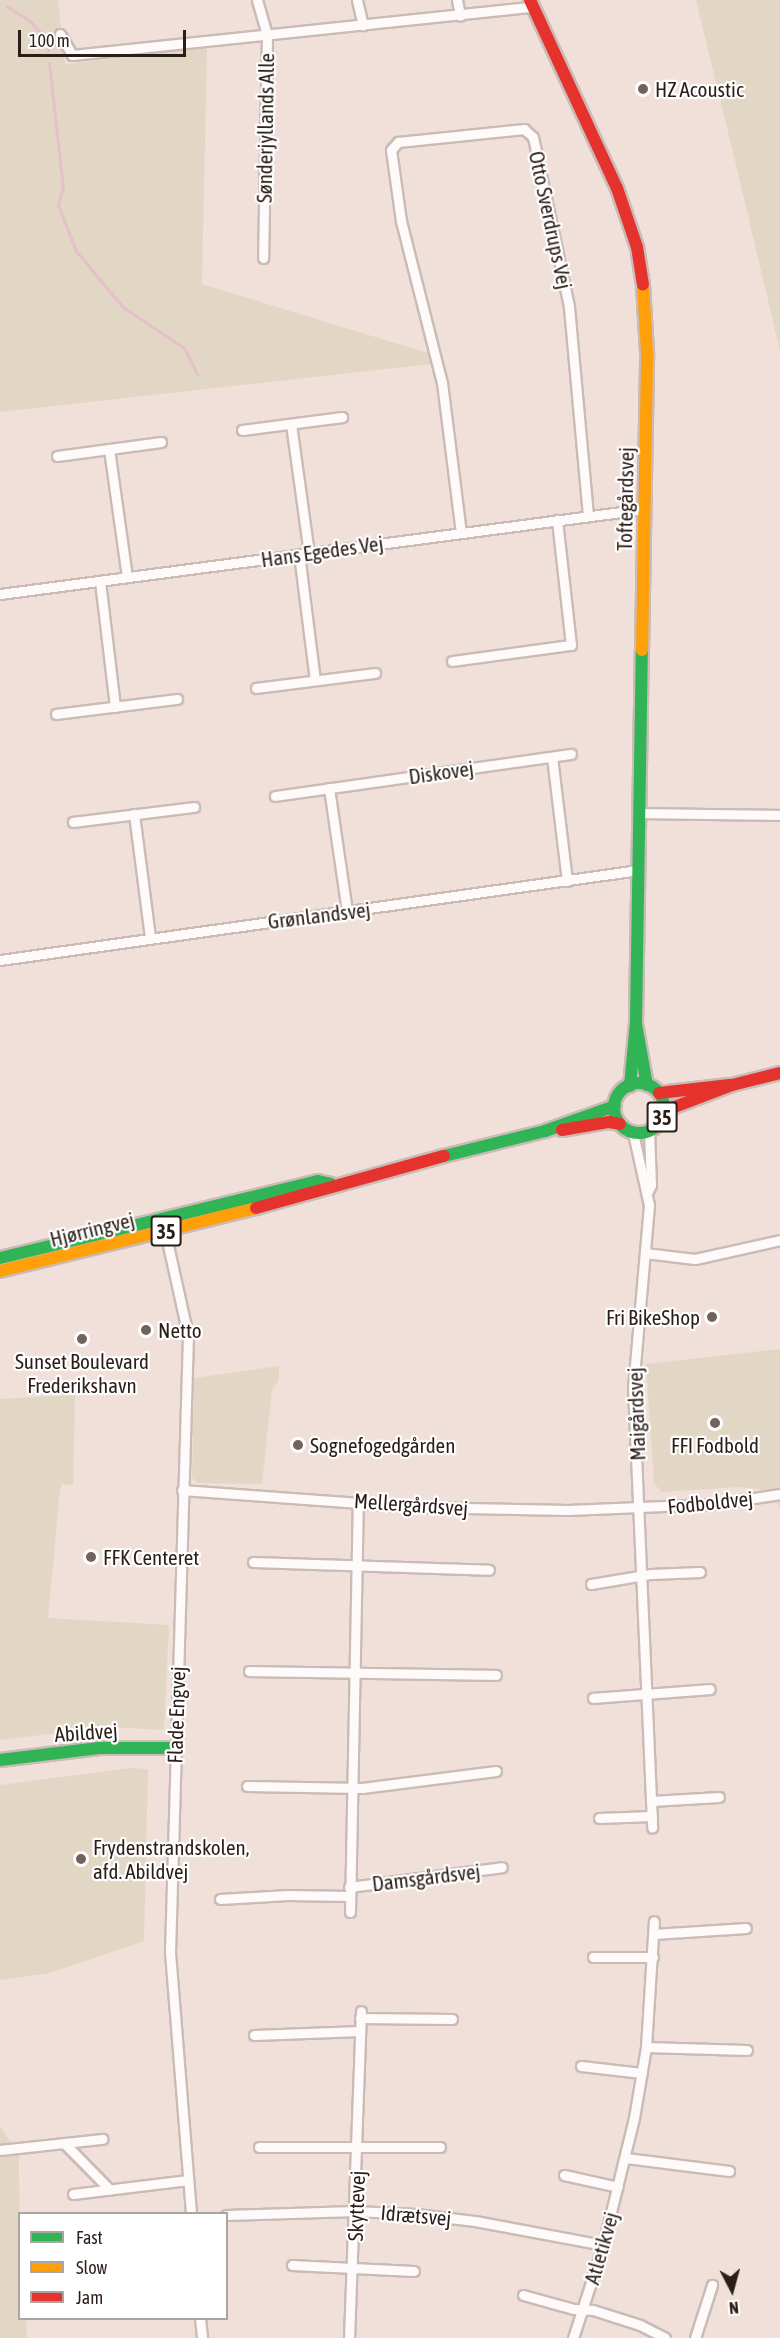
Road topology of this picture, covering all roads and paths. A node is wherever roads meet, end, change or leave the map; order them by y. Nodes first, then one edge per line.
1 (256, 0) edge
2 (357, 0) edge
3 (457, 0) edge
4 (531, 4) edge
5 (460, 16) junction
6 (363, 25) junction
7 (60, 34) dead end
8 (267, 35) junction
9 (263, 258) dead end
10 (342, 417) dead end
11 (291, 423) junction
12 (242, 430) dead end
13 (161, 442) dead end
14 (109, 449) junction
15 (57, 456) dead end
16 (644, 508) junction
17 (588, 516) junction
18 (557, 520) junction
19 (461, 533) junction
20 (304, 554) junction
21 (127, 577) junction
22 (100, 580) junction
23 (0, 594) edge
24 (452, 661) dead end
25 (375, 673) dead end
26 (315, 680) junction
27 (256, 687) dead end
28 (177, 699) dead end
29 (115, 707) junction
30 (56, 714) dead end
31 (571, 754) dead end
32 (552, 757) junction
33 (329, 788) junction
34 (275, 796) dead end
35 (194, 807) dead end
36 (640, 813) junction
37 (134, 814) junction
38 (780, 815) edge
39 (73, 822) dead end
40 (639, 870) junction
41 (567, 881) junction
42 (347, 912) junction
43 (150, 938) junction
44 (0, 960) edge
45 (636, 1022) junction
46 (780, 1073) edge
47 (646, 1085) junction
48 (732, 1085) junction
49 (630, 1086) junction
50 (659, 1093) junction
51 (615, 1106) junction
52 (664, 1111) junction
53 (620, 1124) junction
54 (545, 1131) junction
55 (649, 1131) junction
56 (633, 1132) junction
57 (647, 1193) junction
58 (164, 1225) junction
59 (780, 1240) edge
60 (645, 1253) junction
61 (0, 1258) edge
62 (0, 1271) edge
63 (182, 1490) junction
64 (780, 1494) edge
65 (358, 1501) junction
66 (640, 1509) junction
67 (253, 1562) dead end
68 (357, 1566) junction
69 (489, 1570) dead end
70 (700, 1572) dead end
71 (643, 1576) junction
72 (591, 1584) dead end
73 (249, 1671) dead end
74 (354, 1672) junction
75 (496, 1675) dead end
76 (710, 1689) dead end
77 (647, 1693) junction
78 (593, 1698) dead end
79 (175, 1748) junction
80 (0, 1760) edge
81 (496, 1771) dead end
82 (247, 1786) dead end
83 (351, 1788) junction
84 (719, 1797) dead end
85 (651, 1801) junction
86 (652, 1816) junction
87 (599, 1818) dead end
88 (652, 1828) dead end
89 (502, 1867) dead end
90 (350, 1891) junction
91 (220, 1899) dead end
92 (350, 1912) dead end
93 (654, 1921) dead end
94 (746, 1928) dead end
95 (654, 1934) junction
96 (593, 1957) dead end
97 (653, 1957) junction
98 (452, 2019) dead end
99 (360, 2031) junction
100 (254, 2035) dead end
101 (645, 2046) junction
102 (747, 2050) dead end
103 (581, 2066) dead end
104 (642, 2073) junction
105 (102, 2139) dead end
106 (65, 2144) junction
107 (358, 2144) junction
108 (259, 2147) dead end
109 (440, 2147) dead end
110 (0, 2150) edge
111 (626, 2158) junction
112 (729, 2171) dead end
113 (564, 2175) dead end
114 (188, 2180) junction
115 (618, 2187) junction
116 (110, 2190) junction
117 (73, 2194) dead end
118 (355, 2211) junction
119 (191, 2212) edge
120 (228, 2215) edge
121 (603, 2245) junction
122 (292, 2265) dead end
123 (354, 2267) junction
124 (414, 2271) dead end
125 (712, 2284) dead end
126 (523, 2295) dead end
127 (584, 2310) junction
128 (200, 2320) edge
129 (202, 2338) edge
130 (350, 2338) edge
131 (573, 2338) edge
132 (665, 2338) edge
133 (695, 2338) edge

1 - 8 street, Sønderjyllands Alle
2 - 6 street
3 - 5 street
4 - 5 street
4 - 16 street, Toftegårdsvej
5 - 6 street
6 - 8 street
7 - 8 street
8 - 9 street, Sønderjyllands Alle
10 - 11 street
11 - 12 street
11 - 20 street
13 - 14 street
14 - 15 street
14 - 21 street
16 - 17 street, Hans Egedes Vej
16 - 36 street, Toftegårdsvej
17 - 18 street, Hans Egedes Vej
17 - 19 street, Otto Sverdrups Vej
18 - 19 street, Hans Egedes Vej
18 - 24 street
19 - 20 street, Hans Egedes Vej
20 - 21 street, Hans Egedes Vej
20 - 26 street
21 - 22 street, Hans Egedes Vej
22 - 23 street, Hans Egedes Vej
22 - 29 street
25 - 26 street
26 - 27 street
28 - 29 street
29 - 30 street
31 - 32 street, Diskovej
32 - 33 street, Diskovej
32 - 41 street
33 - 34 street, Diskovej
33 - 42 street
35 - 37 street
36 - 38 street
36 - 40 street, Toftegårdsvej
37 - 39 street
37 - 43 street
40 - 41 street, Grønlandsvej
40 - 45 street, Toftegårdsvej
41 - 42 street, Grønlandsvej
42 - 43 street, Grønlandsvej
43 - 44 street, Grønlandsvej
45 - 47 street, Toftegårdsvej
45 - 49 street, Toftegårdsvej
46 - 48 street, 35
47 - 49 street, 35
47 - 50 street, 35
48 - 50 street, 35
48 - 52 street, 35
49 - 51 street, 35
50 - 52 street, 35
51 - 53 street, 35
51 - 54 street, Hjørringvej / 35
52 - 55 street, 35
53 - 54 street, Hjørringvej / 35
53 - 56 street, 35
54 - 58 street, Hjørringvej / 35
55 - 56 street, 35
55 - 57 street, Maigårdsvej
56 - 57 street, Maigårdsvej
57 - 60 street, Maigårdsvej
58 - 61 street, Hjørringvej / 35
58 - 62 street, Hjørringvej / 35
58 - 63 street, Flade Engvej
59 - 60 street
60 - 66 street, Maigårdsvej
63 - 65 street, Mellergårdsvej
63 - 79 street, Flade Engvej
64 - 66 street, Fodboldvej
65 - 66 street, Mellergårdsvej
65 - 68 street, Damsgårdsvej
66 - 71 street, Maigårdsvej
67 - 68 street
68 - 69 street
68 - 74 street, Damsgårdsvej
70 - 71 street
71 - 72 street
71 - 77 street, Maigårdsvej
73 - 74 street
74 - 75 street
74 - 83 street, Damsgårdsvej
76 - 77 street
77 - 78 street
77 - 85 street, Maigårdsvej
79 - 80 street, Abildvej
79 - 114 street, Flade Engvej
81 - 83 street
82 - 83 street
83 - 90 street, Damsgårdsvej
84 - 85 street
85 - 86 street, Maigårdsvej
86 - 87 street
86 - 88 street, Maigårdsvej
89 - 90 street, Damsgårdsvej
90 - 91 street, Damsgårdsvej
90 - 92 street, Damsgårdsvej
93 - 95 street, Atletikvej
94 - 95 street
95 - 97 street, Atletikvej
96 - 97 street
97 - 101 street, Atletikvej
98 - 99 street, Skyttevej
99 - 100 street
99 - 107 street, Skyttevej
101 - 102 street
101 - 104 street, Atletikvej
103 - 104 street
104 - 111 street, Atletikvej
105 - 106 street
106 - 110 street
106 - 116 street
107 - 108 street, Skyttevej
107 - 109 street, Skyttevej
107 - 118 street, Skyttevej
111 - 112 street
111 - 115 street, Atletikvej
113 - 115 street, Atletikvej
114 - 116 street
114 - 119 street, Flade Engvej
115 - 121 street, Atletikvej
116 - 117 street
118 - 120 street, Idrætsvej
118 - 121 street, Idrætsvej
118 - 123 street, Skyttevej
121 - 127 street, Atletikvej
122 - 123 street, Skyttevej
123 - 124 street, Skyttevej
123 - 130 street, Skyttevej
125 - 133 street
126 - 127 street, Atletikvej
127 - 131 street, Atletikvej
127 - 132 street, Atletikvej
128 - 129 street

